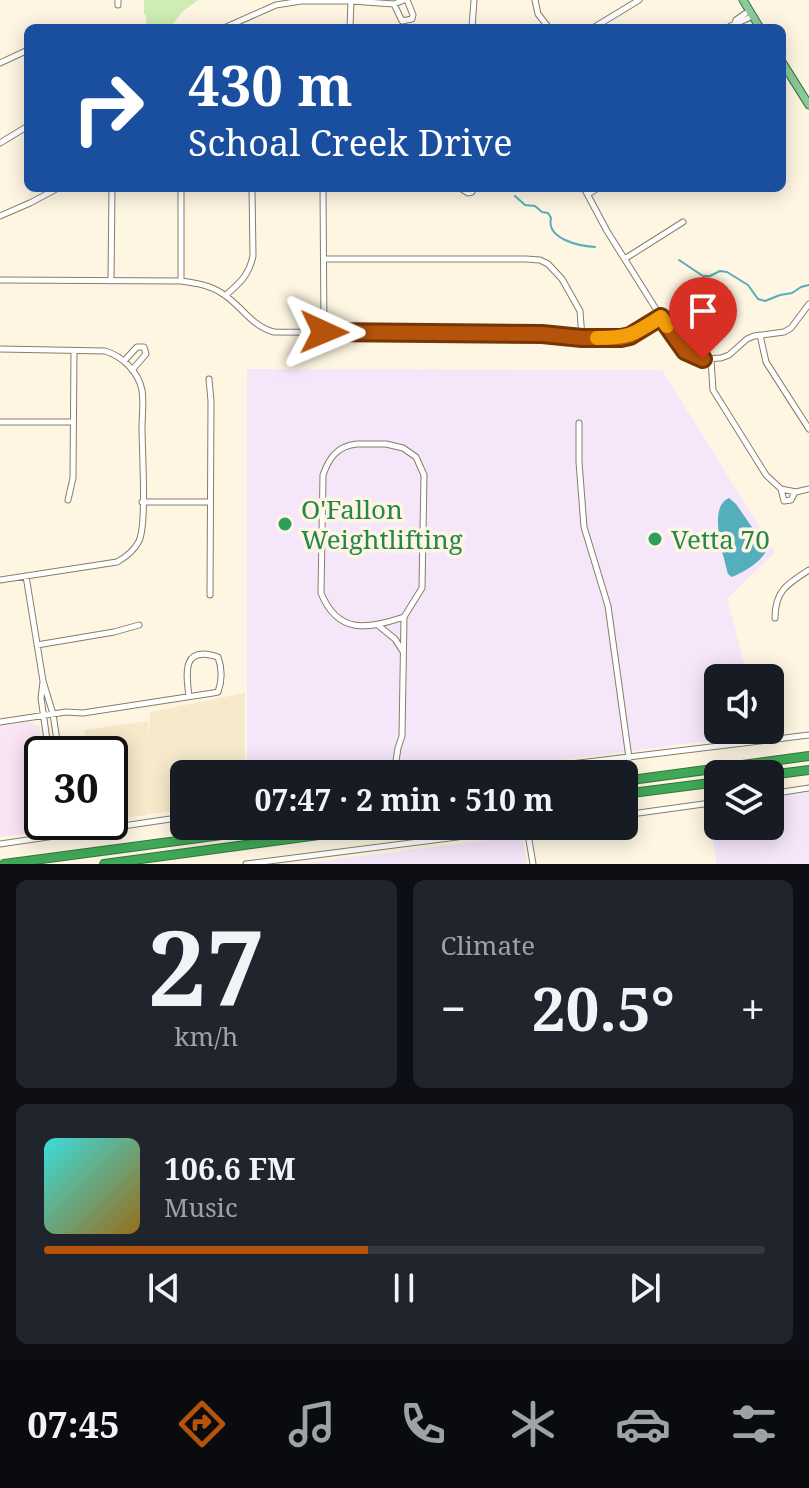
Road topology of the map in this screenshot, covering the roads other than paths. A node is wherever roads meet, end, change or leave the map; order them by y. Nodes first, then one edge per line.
1 (351, 0) edge
2 (474, 0) edge
3 (535, 0) edge
4 (743, 0) edge
5 (637, 1) edge
6 (275, 2) edge
7 (401, 2) edge
8 (751, 13) junction
9 (232, 24) edge
10 (350, 24) edge
11 (472, 24) edge
12 (546, 24) edge
13 (600, 24) edge
14 (739, 24) edge
15 (758, 24) edge
16 (24, 52) edge
17 (0, 63) edge
18 (786, 68) edge
19 (809, 105) edge
20 (24, 128) edge
21 (0, 143) edge
22 (51, 192) edge
23 (112, 192) edge
24 (181, 192) edge
25 (252, 192) edge
26 (323, 192) edge
27 (587, 192) edge
28 (0, 216) edge
29 (683, 222) dead end
30 (626, 258) junction
31 (324, 259) junction
32 (0, 280) edge
33 (111, 281) junction
34 (181, 281) junction
35 (226, 295) junction
36 (809, 304) edge
37 (801, 315) junction
38 (661, 317) junction
39 (809, 321) edge
40 (324, 332) junction
41 (760, 335) junction
42 (582, 338) junction
43 (0, 349) edge
44 (74, 351) junction
45 (711, 360) junction
46 (124, 361) junction
47 (132, 370) junction
48 (209, 379) dead end
49 (0, 422) edge
50 (73, 422) junction
51 (579, 423) dead end
52 (809, 429) edge
53 (781, 489) junction
54 (809, 489) edge
55 (795, 492) junction
56 (68, 500) dead end
57 (142, 502) junction
58 (210, 502) junction
59 (809, 570) edge
60 (26, 576) junction
61 (0, 580) edge
62 (210, 595) dead end
63 (404, 617) junction
64 (775, 618) dead end
65 (139, 625) dead end
66 (378, 625) junction
67 (37, 645) junction
68 (403, 652) junction
69 (43, 681) junction
70 (189, 697) junction
71 (53, 714) junction
72 (43, 715) junction
73 (29, 717) junction
74 (0, 722) edge
75 (45, 726) junction
76 (809, 735) edge
77 (46, 736) edge
78 (56, 736) edge
79 (809, 756) edge
80 (629, 758) junction
81 (396, 760) edge
82 (612, 760) edge
83 (809, 770) edge
84 (784, 773) edge
85 (638, 779) edge
86 (704, 784) edge
87 (809, 788) edge
88 (638, 792) edge
89 (784, 792) edge
90 (704, 804) edge
91 (638, 813) edge
92 (170, 819) edge
93 (128, 825) edge
94 (27, 840) edge
95 (185, 840) edge
96 (282, 840) edge
97 (433, 840) edge
98 (529, 840) edge
99 (0, 844) edge
100 (4, 864) edge
101 (104, 864) edge
102 (246, 864) edge
103 (533, 864) edge

1 - 6 street
1 - 7 street
1 - 10 street
2 - 11 street
3 - 12 street
4 - 8 main road
5 - 13 street
6 - 9 street
8 - 14 street
8 - 15 main road
16 - 17 street
18 - 19 main road
20 - 21 street
22 - 28 street
23 - 33 street
24 - 34 street
25 - 35 street
26 - 31 street
27 - 30 street
29 - 30 street
30 - 38 street
31 - 40 street
31 - 42 street
32 - 33 street
33 - 34 street
34 - 35 street
35 - 40 street
36 - 37 street
37 - 39 street
37 - 41 street
38 - 42 street
38 - 45 street
40 - 42 street
41 - 45 street
41 - 52 street
43 - 44 street
44 - 46 street
44 - 50 street
45 - 53 street
46 - 47 street
46 - 47 street
47 - 57 street
48 - 58 street
49 - 50 street
50 - 56 street
51 - 80 street
53 - 55 street
53 - 55 street
54 - 55 street
57 - 58 street
57 - 60 street
58 - 62 street
59 - 64 street
60 - 61 street
60 - 67 street
63 - 66 street
63 - 66 street
63 - 68 street
65 - 67 street
66 - 68 street
67 - 69 street
68 - 81 street
69 - 71 street
69 - 72 street
70 - 70 street
70 - 71 street
71 - 72 street
71 - 78 street
72 - 73 street
72 - 75 street
73 - 74 street
73 - 75 street
75 - 77 street
76 - 80 street
79 - 85 highway
80 - 82 street
83 - 84 highway
86 - 88 highway
87 - 89 street
90 - 91 street
92 - 93 street
94 - 99 street
95 - 100 highway
96 - 101 highway
97 - 102 street
98 - 103 street

